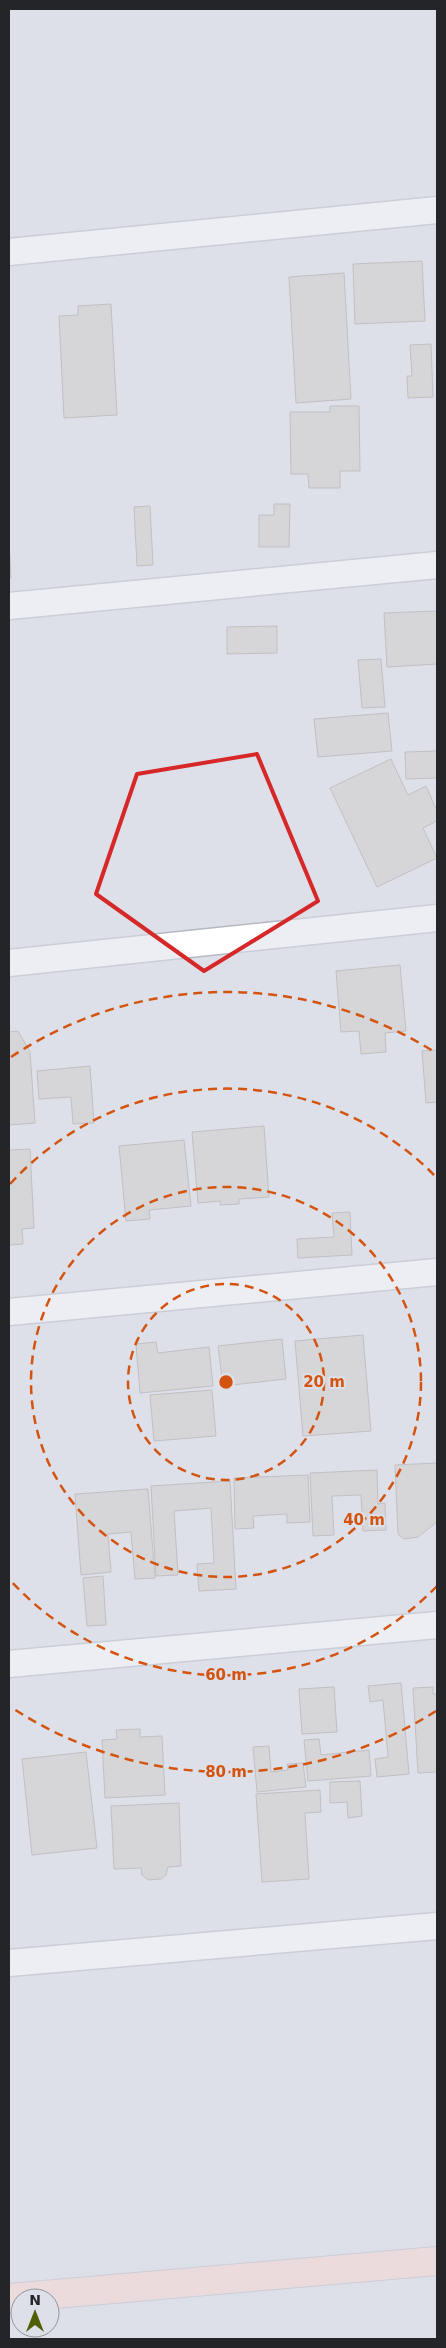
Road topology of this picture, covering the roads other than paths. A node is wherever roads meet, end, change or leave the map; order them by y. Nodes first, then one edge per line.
1 (437, 210) edge
2 (9, 252) edge
3 (437, 565) edge
4 (9, 606) edge
5 (437, 918) edge
6 (9, 962) edge
7 (437, 1272) edge
8 (9, 1312) edge
9 (437, 1625) edge
10 (9, 1664) edge
11 (437, 1926) edge
12 (9, 1963) edge
13 (437, 2260) edge
14 (9, 2298) edge

1 - 2 street
3 - 4 street
5 - 6 street
7 - 8 street
9 - 10 street
11 - 12 street
13 - 14 main road

